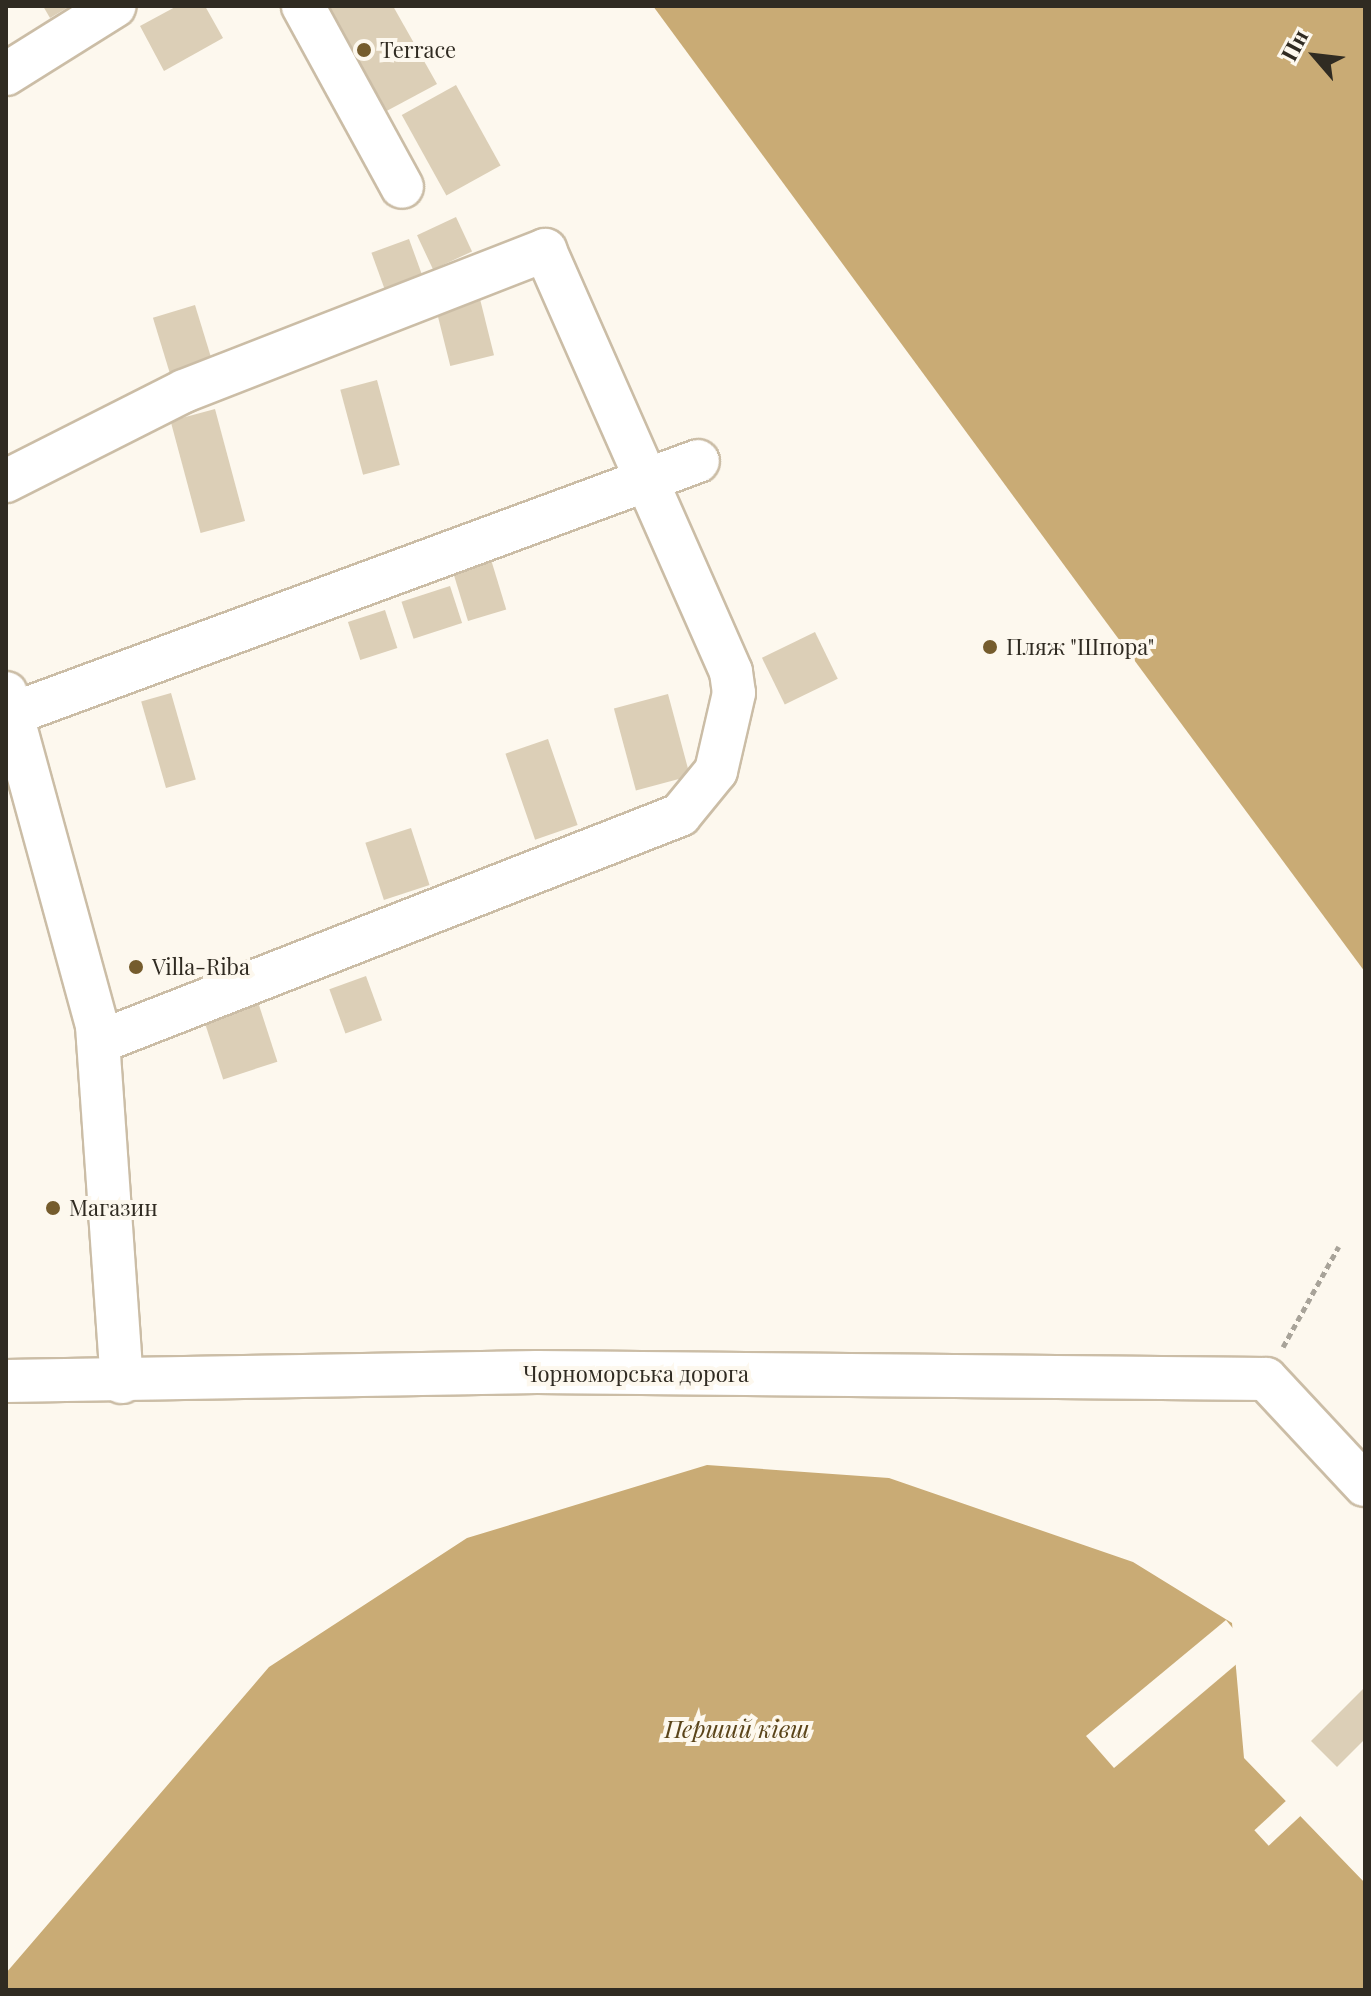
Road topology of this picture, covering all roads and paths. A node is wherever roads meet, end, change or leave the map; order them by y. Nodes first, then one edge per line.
1 (115, 6) edge
2 (303, 6) edge
3 (6, 74) edge
4 (402, 187) dead end
5 (698, 461) dead end
6 (6, 481) edge
7 (647, 481) junction
8 (9, 704) edge
9 (99, 1042) junction
10 (1339, 1246) dead end
11 (1266, 1379) junction
12 (6, 1381) edge
13 (122, 1382) junction
14 (1365, 1485) edge

1 - 3 street
2 - 4 street
5 - 7 street
6 - 7 street
7 - 8 street
7 - 9 street
8 - 9 street
9 - 13 street
10 - 11 path
11 - 13 street, Чорноморська дорога
11 - 14 street
12 - 13 street, Чорноморська дорога

